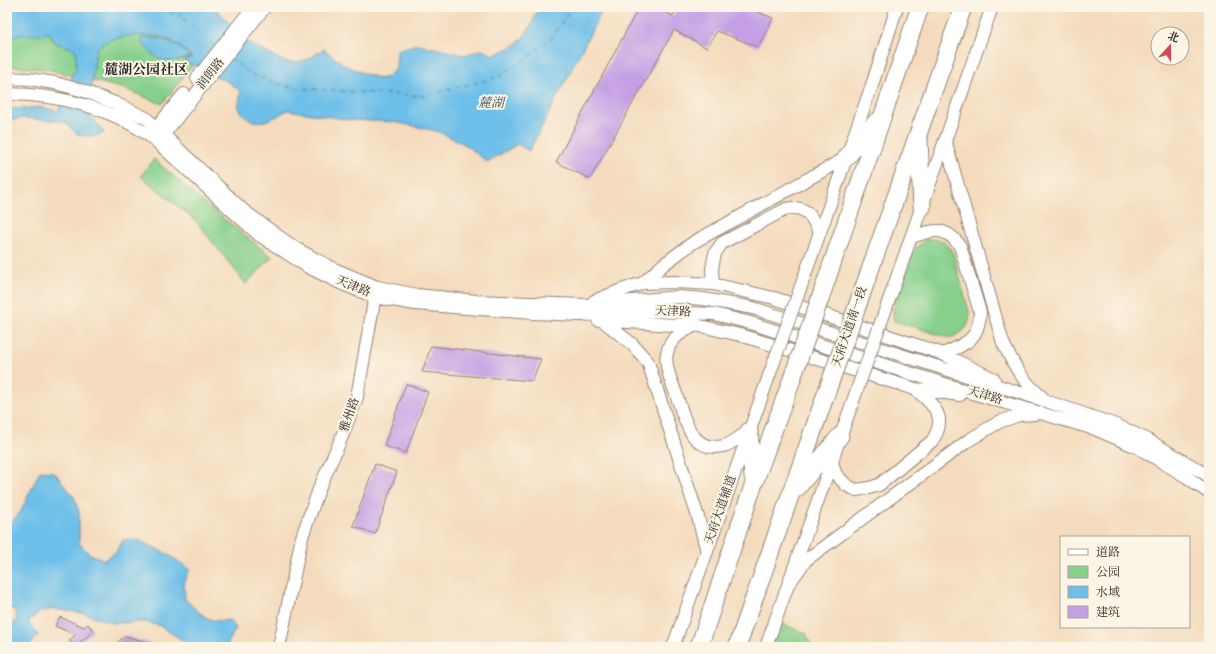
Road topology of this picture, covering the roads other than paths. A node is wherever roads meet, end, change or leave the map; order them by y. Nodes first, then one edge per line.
1 (254, 7) edge
2 (265, 7) edge
3 (897, 7) edge
4 (920, 7) edge
5 (963, 7) edge
6 (992, 7) edge
7 (7, 78) edge
8 (7, 94) edge
9 (184, 100) junction
10 (883, 112) junction
11 (918, 130) junction
12 (157, 135) junction
13 (945, 140) junction
14 (846, 158) junction
15 (922, 207) junction
16 (820, 233) junction
17 (912, 237) junction
18 (643, 284) junction
19 (713, 284) junction
20 (376, 292) junction
21 (582, 310) junction
22 (603, 321) junction
23 (696, 326) junction
24 (944, 354) junction
25 (915, 389) junction
26 (1027, 396) junction
27 (989, 398) junction
28 (1047, 408) junction
29 (749, 431) junction
30 (840, 436) junction
31 (832, 460) junction
32 (1209, 476) edge
33 (754, 483) junction
34 (1209, 493) edge
35 (790, 496) junction
36 (707, 552) junction
37 (788, 585) junction
38 (279, 647) edge
39 (673, 647) edge
40 (699, 647) edge
41 (737, 647) edge
42 (766, 647) edge

1 - 9 street, 润朗路
2 - 9 street, 润朗路
3 - 14 street, 天府大道辅道
4 - 10 highway
5 - 11 highway, 天府大道南一段
6 - 13 street
7 - 12 street
8 - 12 street
9 - 12 street, 润朗路
10 - 14 highway
10 - 33 highway, bridge
11 - 15 highway
11 - 35 highway, 天府大道南一段, bridge
12 - 20 street, 天津路
13 - 15 street
13 - 28 street
14 - 16 street, 天府大道辅道
14 - 18 street
15 - 17 street
16 - 19 street
16 - 29 street, 天府大道辅道, bridge
17 - 24 street
17 - 30 street, bridge
18 - 19 street
18 - 21 street
19 - 24 street
20 - 21 street, 天津路
20 - 38 street, 雅州路
21 - 22 street
21 - 26 street, 天津路
21 - 27 street, 天津路
22 - 23 street
22 - 36 street
23 - 25 street
23 - 29 street
24 - 26 street
25 - 27 street
25 - 31 street
26 - 28 street, 天津路
27 - 28 street, 天津路
28 - 32 street, 天津路
28 - 34 street, 天津路
28 - 37 street
29 - 33 highway
29 - 36 street, 天府大道辅道
30 - 31 street
30 - 35 highway
31 - 37 street
33 - 40 highway
35 - 41 highway, 天府大道南一段
36 - 39 street, 天府大道辅道
37 - 42 street

